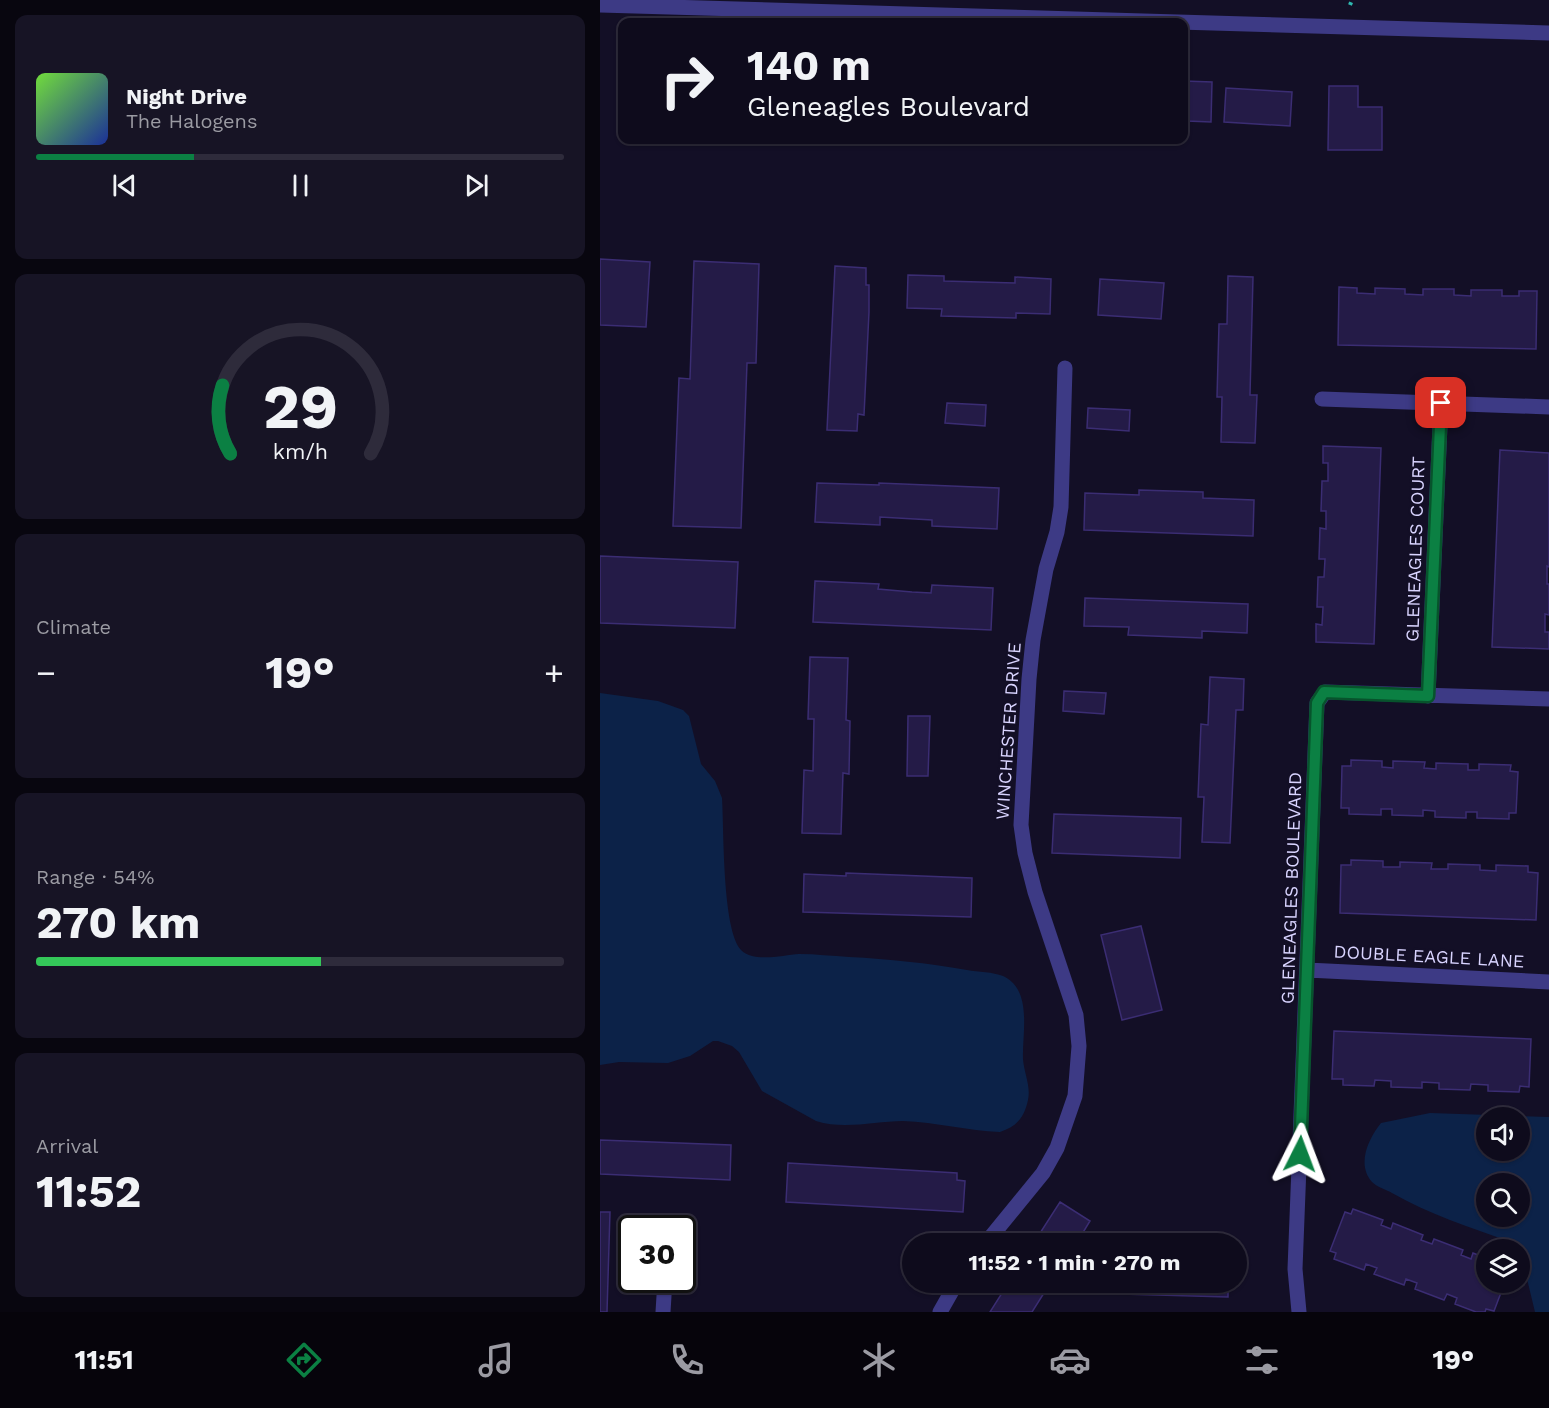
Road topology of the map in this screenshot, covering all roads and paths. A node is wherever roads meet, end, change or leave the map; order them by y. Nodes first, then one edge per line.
1 (1352, 0) edge
2 (600, 5) edge
3 (793, 5) edge
4 (1350, 5) dead end
5 (1144, 18) edge
6 (1188, 20) edge
7 (1549, 33) edge
8 (1065, 368) dead end
9 (1322, 399) dead end
10 (1441, 403) junction
11 (1549, 407) edge
12 (1428, 696) junction
13 (1549, 699) edge
14 (1307, 970) junction
15 (1549, 982) edge
16 (994, 1233) edge
17 (664, 1293) edge
18 (951, 1293) edge
19 (663, 1312) edge
20 (940, 1312) edge
21 (1299, 1312) edge

1 - 4 path
2 - 3 street
3 - 5 street
6 - 7 street
8 - 16 street, WINCHESTER DRIVE
9 - 10 street
10 - 11 street
10 - 12 street, GLENEAGLES COURT
12 - 13 street, GLENEAGLES BOULEVARD
12 - 14 street, GLENEAGLES BOULEVARD
14 - 15 street, DOUBLE EAGLE LANE
14 - 21 street, GLENEAGLES BOULEVARD
17 - 19 street
18 - 20 street

